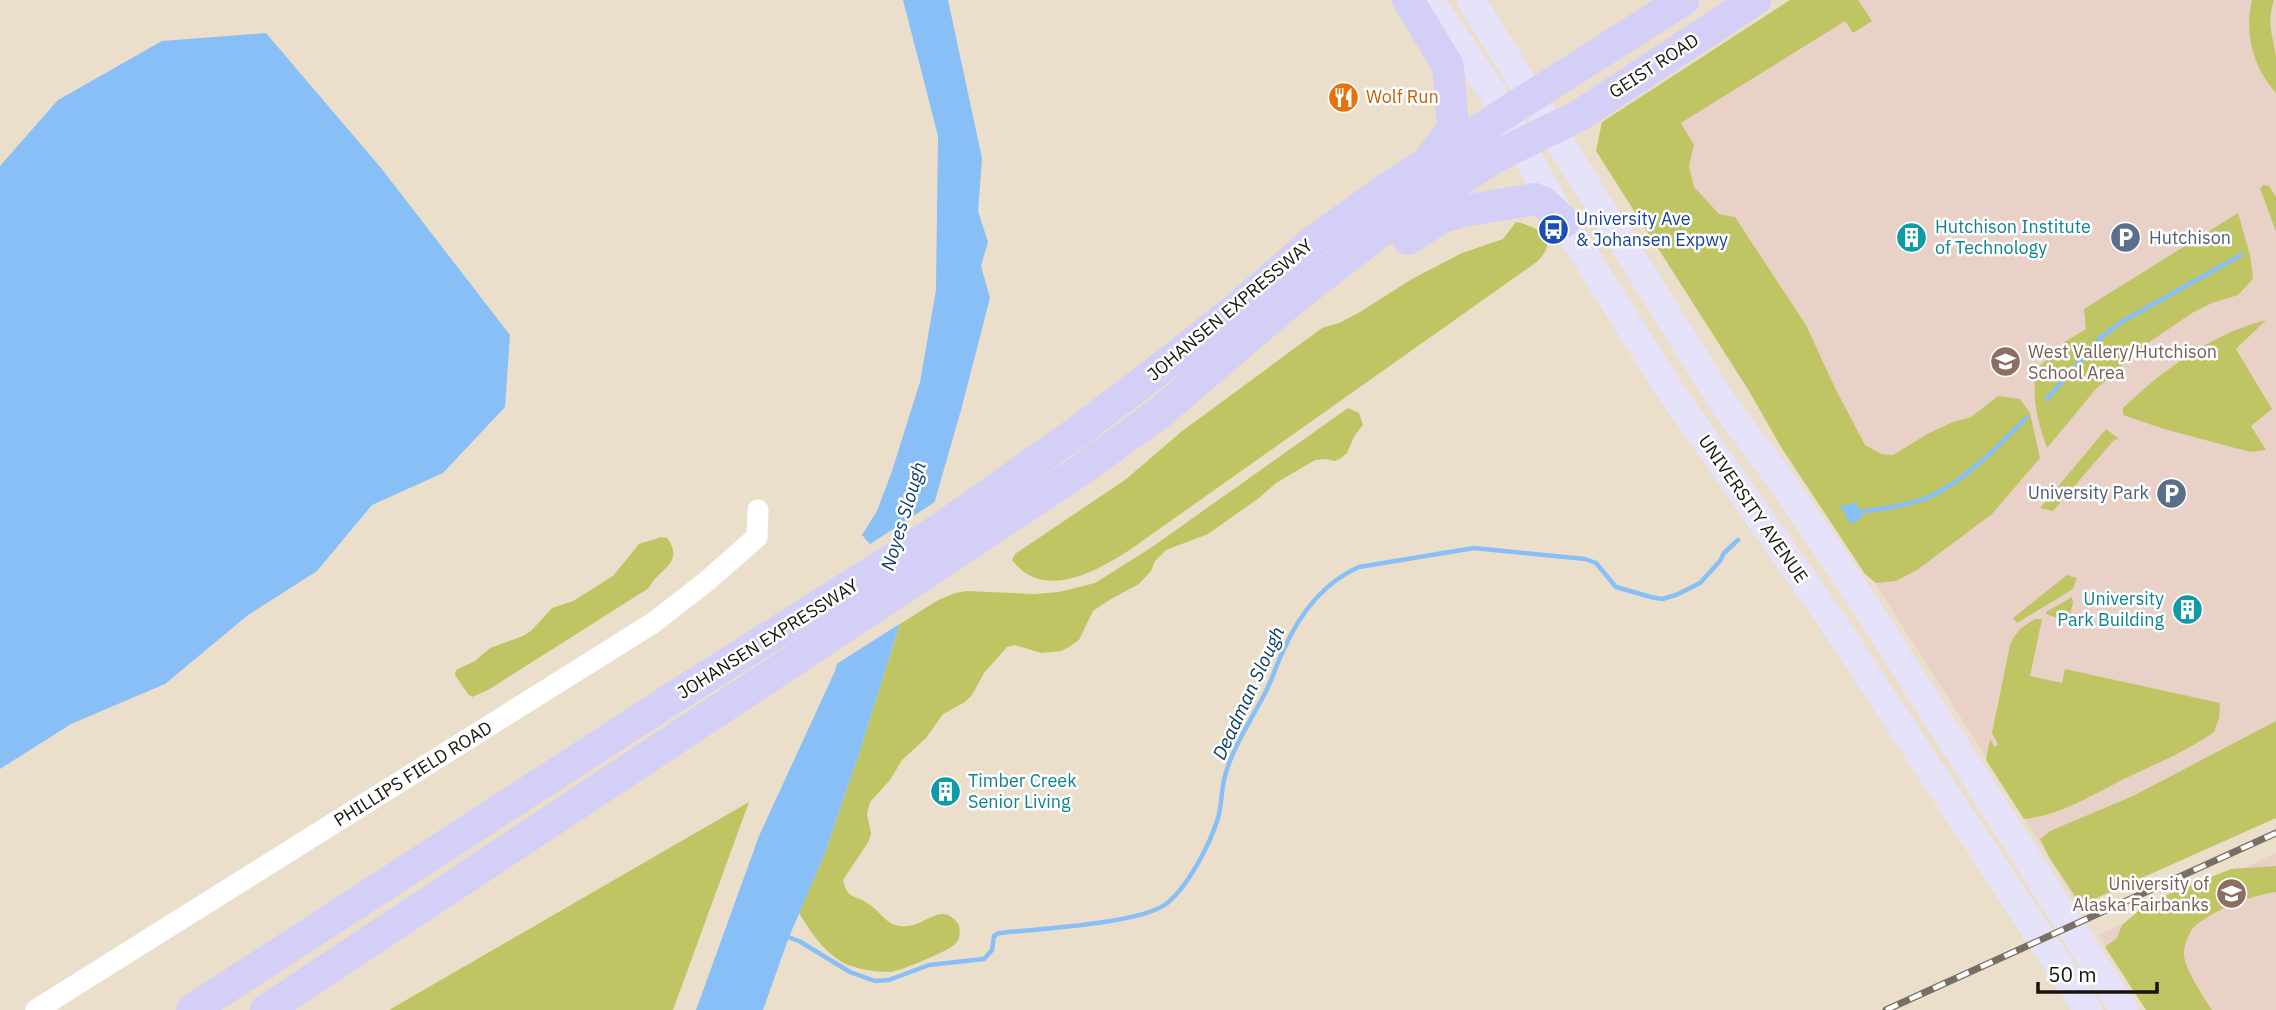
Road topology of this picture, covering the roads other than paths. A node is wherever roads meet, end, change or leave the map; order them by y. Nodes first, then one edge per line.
1 (1408, 0) edge
2 (1430, 0) edge
3 (1471, 0) edge
4 (1683, 0) edge
5 (1755, 0) edge
6 (1532, 97) junction
7 (1504, 114) junction
8 (1552, 129) junction
9 (1521, 145) junction
10 (1424, 167) junction
11 (1564, 222) junction
12 (1162, 411) junction
13 (758, 510) dead end
14 (36, 1010) edge
15 (192, 1010) edge
16 (266, 1010) edge
17 (2088, 1010) edge
18 (2124, 1010) edge

1 - 10 highway
2 - 7 main road, UNIVERSITY AVENUE
3 - 6 main road
4 - 6 highway
5 - 8 highway, GEIST ROAD
6 - 7 highway, JOHANSEN EXPRESSWAY
6 - 8 main road
7 - 9 main road, UNIVERSITY AVENUE
7 - 10 highway, JOHANSEN EXPRESSWAY
8 - 9 highway, JOHANSEN EXPRESSWAY
8 - 18 main road
9 - 11 main road, UNIVERSITY AVENUE
9 - 12 highway, JOHANSEN EXPRESSWAY
10 - 15 highway, JOHANSEN EXPRESSWAY
11 - 12 highway
11 - 17 main road, UNIVERSITY AVENUE
12 - 16 highway, JOHANSEN EXPRESSWAY
13 - 14 street, PHILLIPS FIELD ROAD

